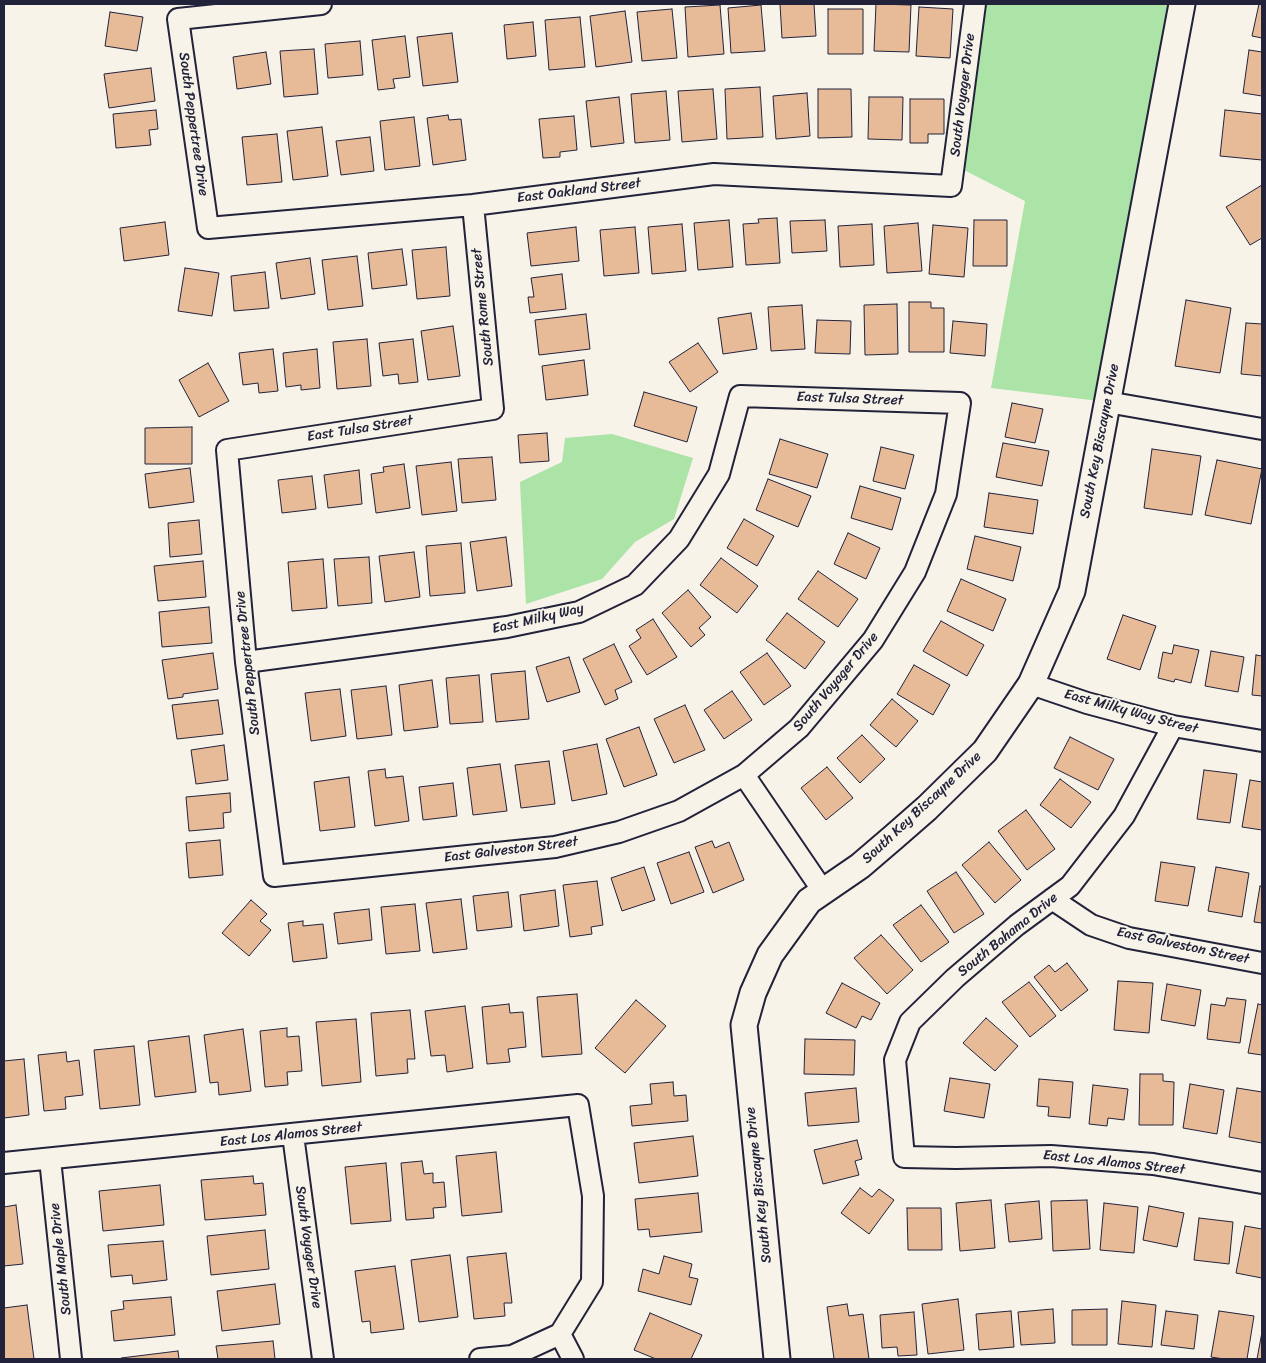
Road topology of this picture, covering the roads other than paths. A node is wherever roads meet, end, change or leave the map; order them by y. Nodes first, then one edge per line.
1 (321, 4) edge
2 (974, 4) edge
3 (1182, 4) edge
4 (951, 186) joint
5 (473, 204) junction
6 (208, 228) joint
7 (740, 396) joint
8 (1107, 402) junction
9 (960, 403) joint
10 (493, 409) joint
11 (1262, 429) edge
12 (227, 450) joint
13 (246, 662) junction
14 (1031, 684) junction
15 (1173, 726) junction
16 (1262, 741) edge
17 (744, 775) junction
18 (274, 876) joint
19 (822, 892) junction
20 (1052, 899) junction
21 (1262, 962) edge
22 (293, 1135) junction
23 (904, 1157) joint
24 (50, 1159) junction
25 (4, 1163) edge
26 (1262, 1183) edge
27 (560, 1334) junction
28 (71, 1359) edge
29 (323, 1359) edge
30 (480, 1359) edge
31 (573, 1359) edge
32 (777, 1359) edge

1 - 6 street, South Peppertree Drive
2 - 4 street, South Voyager Drive
3 - 8 street, South Key Biscayne Drive
4 - 5 street, East Oakland Street
5 - 6 street, East Oakland Street
5 - 10 street, South Rome Street
7 - 9 street, East Tulsa Street
7 - 13 street, East Milky Way
8 - 11 street
8 - 14 street, South Key Biscayne Drive
9 - 17 street, South Voyager Drive
10 - 12 street, East Tulsa Street
12 - 13 street, South Peppertree Drive
13 - 18 street, South Peppertree Drive
14 - 15 street, East Milky Way Street
14 - 19 street, South Key Biscayne Drive
15 - 16 street, East Milky Way Street
15 - 20 street, South Bahama Drive
17 - 18 street, East Galveston Street
17 - 19 street
19 - 32 street, South Key Biscayne Drive
20 - 21 street, East Galveston Street
20 - 23 street, South Bahama Drive
22 - 24 street, East Los Alamos Street
22 - 27 street, East Los Alamos Street
22 - 29 street, South Voyager Drive
23 - 26 street, East Los Alamos Street
24 - 25 street, East Los Alamos Street
24 - 28 street, South Maple Drive
27 - 30 street
27 - 31 street

